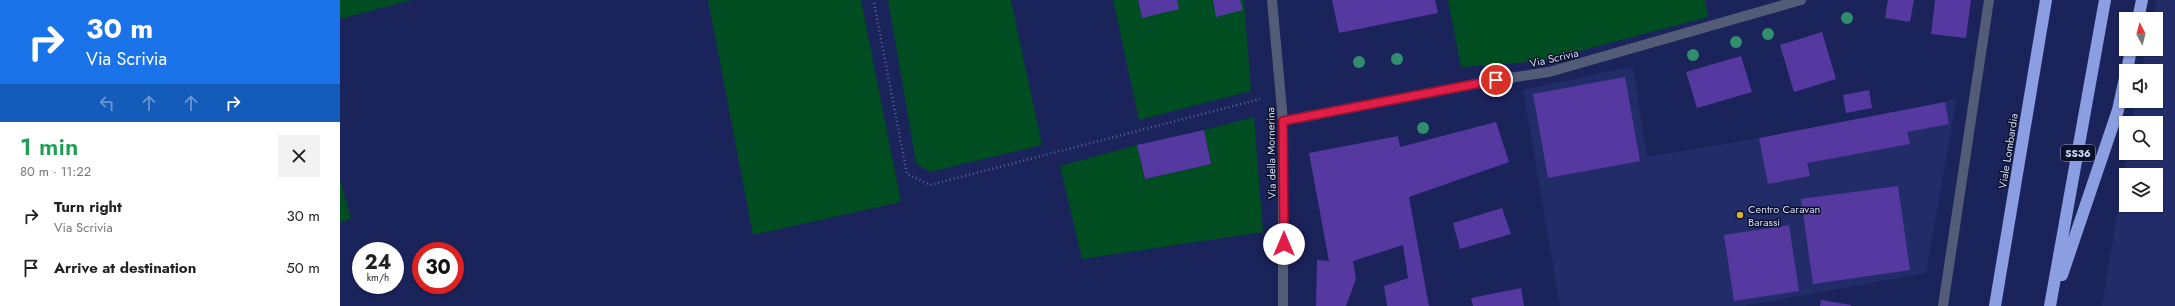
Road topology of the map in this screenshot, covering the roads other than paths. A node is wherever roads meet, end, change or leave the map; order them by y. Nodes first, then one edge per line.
1 (1272, 0) edge
2 (1801, 0) edge
3 (1989, 0) edge
4 (2046, 0) edge
5 (2105, 0) edge
6 (2142, 0) edge
7 (2139, 12) edge
8 (2119, 105) edge
9 (1283, 121) junction
10 (1283, 306) edge
11 (1943, 306) edge
12 (1995, 306) edge
13 (2051, 306) edge

1 - 9 street, Via della Mornerina
2 - 9 street, Via Scrivia
3 - 11 street
4 - 12 highway, Viale Lombardia
5 - 13 highway, SS36
6 - 7 highway
8 - 13 highway
9 - 10 street, Via della Mornerina

